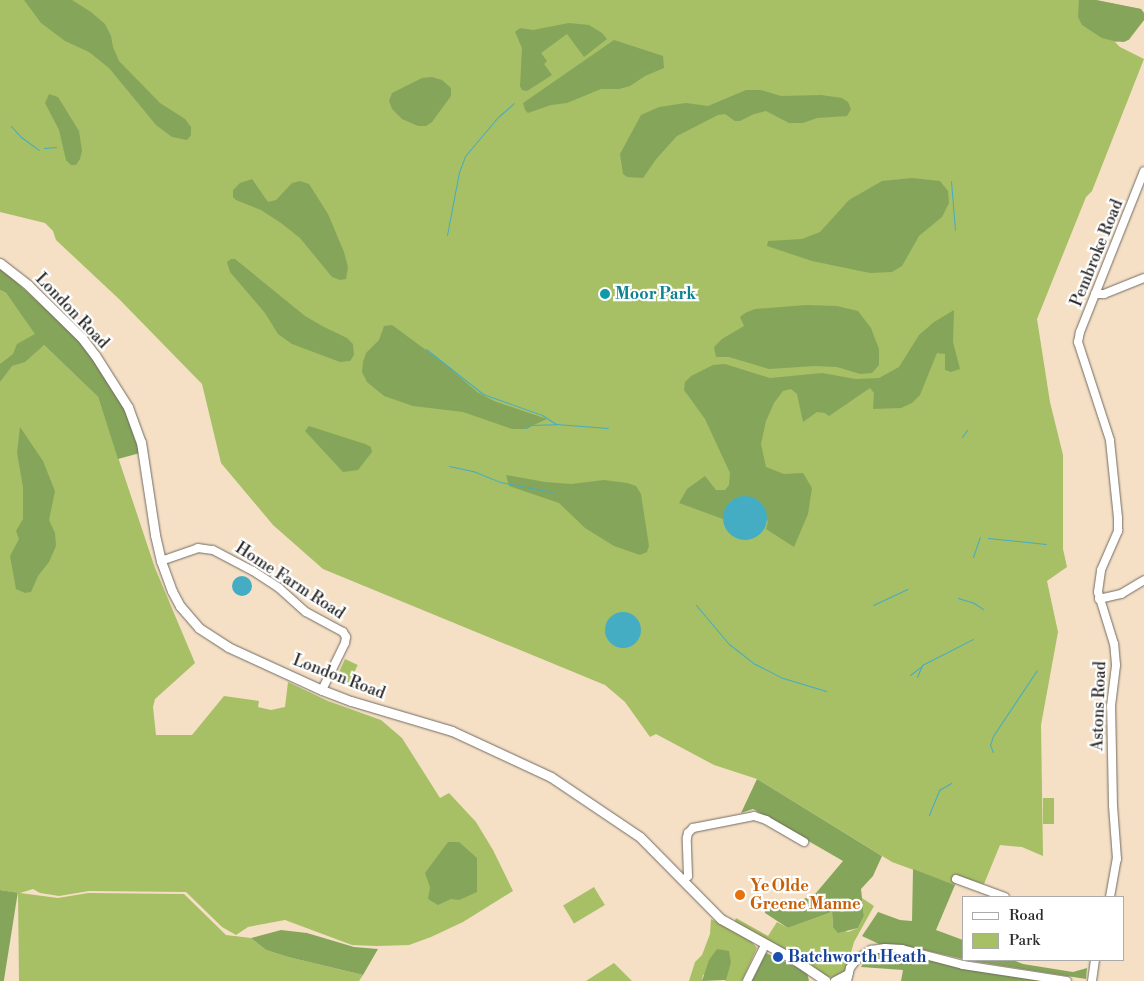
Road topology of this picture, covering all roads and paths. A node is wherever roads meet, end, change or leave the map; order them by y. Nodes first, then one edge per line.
1 (1144, 171) edge
2 (0, 263) edge
3 (1144, 278) edge
4 (1095, 294) junction
5 (1079, 346) joint
6 (161, 561) junction
7 (1144, 580) edge
8 (1099, 599) junction
9 (322, 690) junction
10 (804, 842) dead end
11 (956, 879) dead end
12 (683, 881) junction
13 (1002, 896) edge
14 (1110, 896) edge
15 (765, 945) junction
16 (1095, 961) edge
17 (848, 978) edge
18 (747, 981) edge
19 (826, 981) edge
20 (835, 981) edge
21 (1067, 981) edge
22 (1092, 981) edge

1 - 4 street, Pembroke Road
2 - 6 main road, London Road
3 - 4 street
4 - 5 street, Pembroke Road
5 - 8 street, Astons Road
6 - 9 main road, London Road
6 - 9 street, Home Farm Road
7 - 8 street
8 - 14 street, Astons Road
9 - 12 main road, London Road
10 - 12 street
11 - 13 street
12 - 15 main road, London Road
15 - 18 street
15 - 19 main road, London Road
16 - 22 street
17 - 20 street
17 - 21 street

